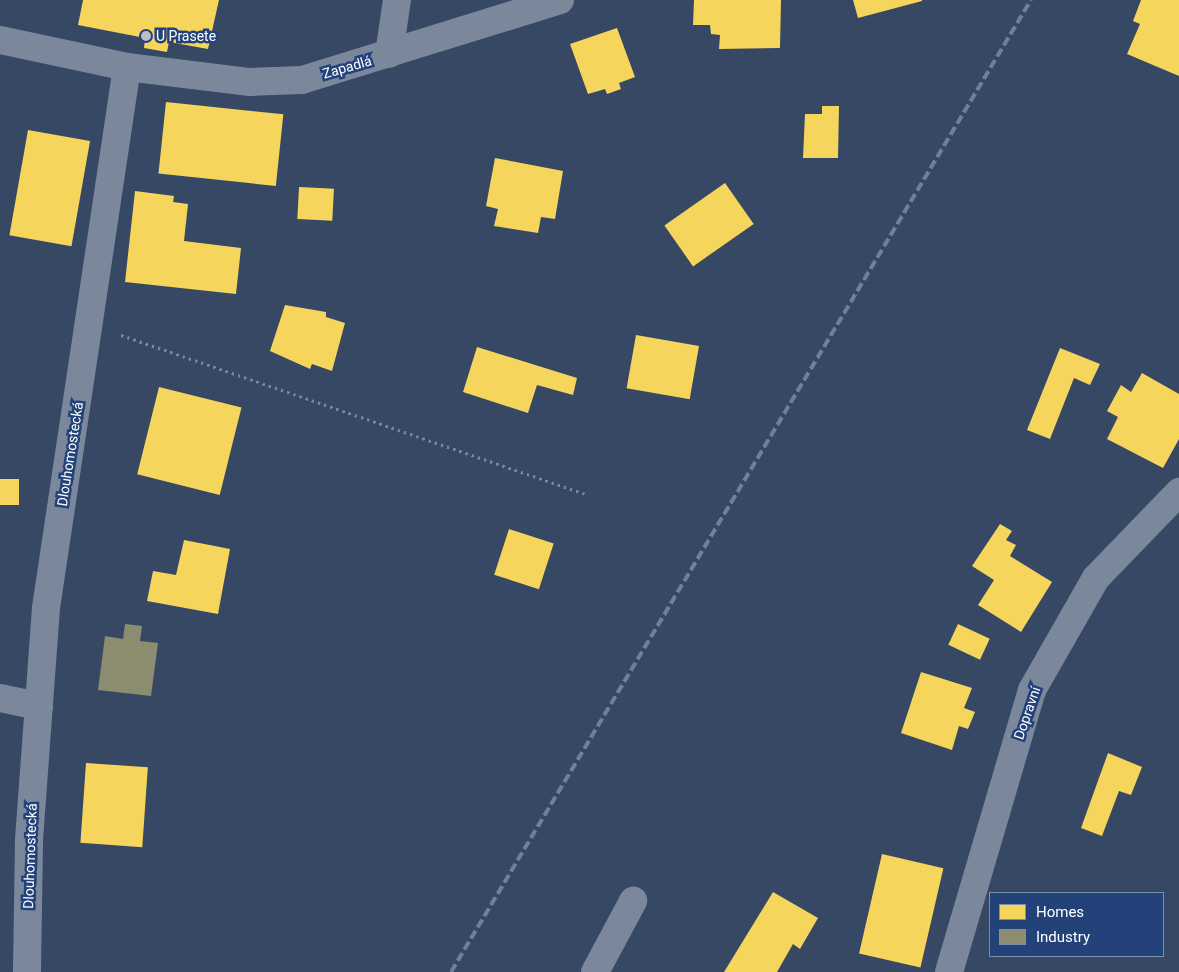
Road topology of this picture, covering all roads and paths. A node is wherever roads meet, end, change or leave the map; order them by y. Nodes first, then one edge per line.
1 (397, 0) edge
2 (560, 0) edge
3 (0, 40) edge
4 (389, 54) junction
5 (127, 67) junction
6 (90, 324) junction
7 (1179, 492) edge
8 (587, 495) dead end
9 (0, 698) edge
10 (39, 706) junction
11 (632, 901) dead end
12 (28, 972) edge
13 (595, 972) edge
14 (949, 972) edge

1 - 4 street
2 - 4 street, Zapadlá
3 - 5 street
4 - 5 street, Zapadlá
5 - 6 street, Dlouhomostecká
6 - 8 path
6 - 10 street, Dlouhomostecká
7 - 14 street, Dopravní
9 - 10 street
10 - 12 street, Dlouhomostecká
11 - 13 street

